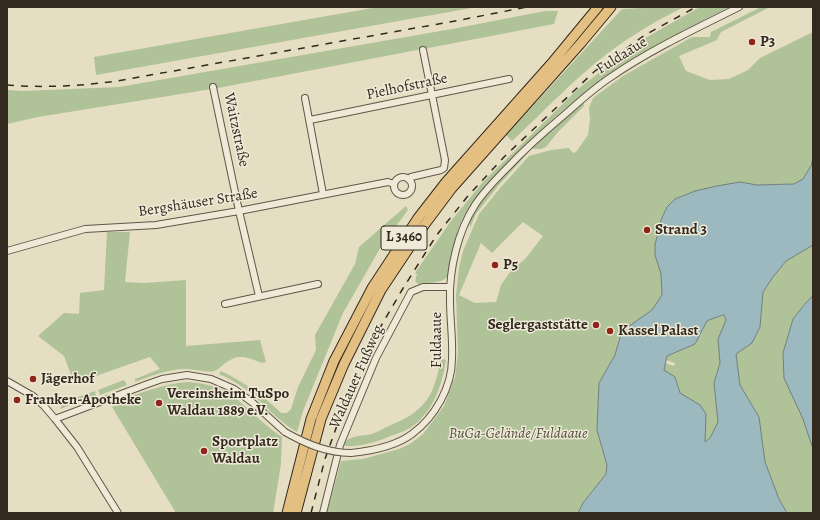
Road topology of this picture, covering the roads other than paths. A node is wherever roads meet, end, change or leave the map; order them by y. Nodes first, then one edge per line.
1 (598, 7) edge
2 (611, 7) edge
3 (739, 7) edge
4 (422, 50) dead end
5 (509, 79) dead end
6 (214, 87) dead end
7 (432, 95) junction
8 (305, 98) dead end
9 (310, 120) junction
10 (409, 180) junction
11 (394, 184) junction
12 (323, 194) junction
13 (239, 211) junction
14 (7, 251) edge
15 (318, 284) dead end
16 (450, 287) junction
17 (259, 296) junction
18 (225, 304) dead end
19 (7, 381) edge
20 (55, 419) junction
21 (118, 513) edge
22 (287, 513) edge
23 (296, 513) edge
24 (323, 513) edge

1 - 22 main road, L 3460
2 - 23 main road, L 3460
3 - 16 street, Fuldaaue
4 - 7 street
5 - 7 street, Pielhofstraße
6 - 13 street, Waitzstraße
7 - 9 street, Pielhofstraße
7 - 10 street
8 - 9 street
9 - 12 street
10 - 11 street, Bergshäuser Straße
10 - 11 street
11 - 12 street, Bergshäuser Straße
12 - 13 street, Bergshäuser Straße
13 - 14 street, Bergshäuser Straße
13 - 17 street, Waitzstraße
15 - 17 street
16 - 20 street, Fuldaaue, bridge
16 - 24 street, Waldauer Fußweg
17 - 18 street
19 - 20 street
20 - 21 street

